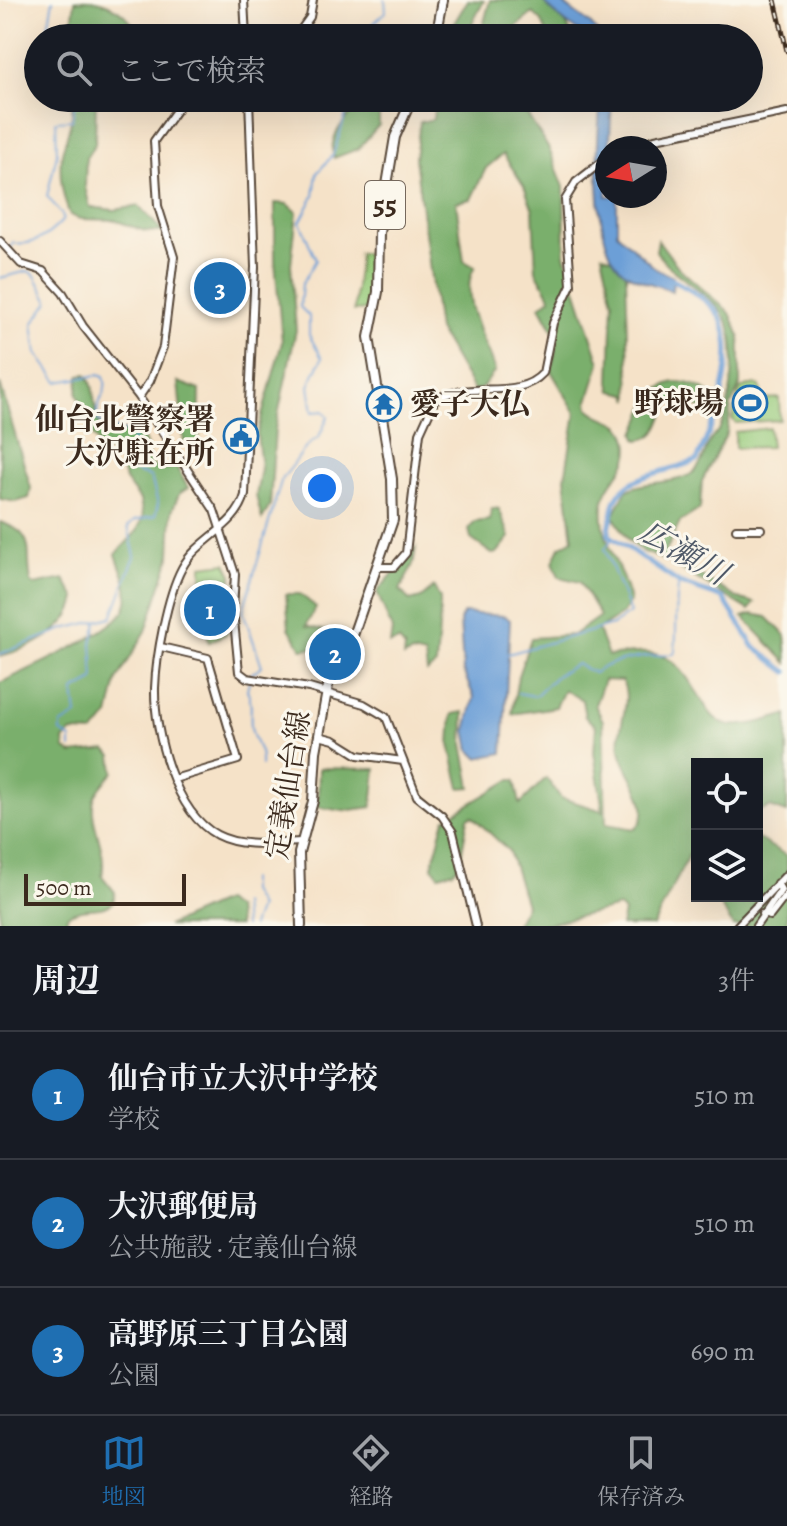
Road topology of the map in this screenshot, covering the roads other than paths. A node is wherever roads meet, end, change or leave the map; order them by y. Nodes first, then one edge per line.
1 (244, 0) edge
2 (313, 0) edge
3 (443, 0) edge
4 (245, 24) edge
5 (306, 24) edge
6 (439, 24) edge
7 (175, 112) edge
8 (249, 112) edge
9 (406, 112) edge
10 (787, 112) edge
11 (667, 137) edge
12 (595, 167) edge
13 (0, 241) edge
14 (139, 397) junction
15 (736, 529) dead end
16 (761, 529) dead end
17 (220, 530) junction
18 (376, 567) junction
19 (161, 647) junction
20 (327, 692) junction
21 (319, 736) junction
22 (403, 761) junction
23 (174, 779) junction
24 (297, 842) junction
25 (787, 874) edge
26 (777, 883) junction
27 (787, 894) edge
28 (762, 914) junction
29 (301, 926) edge
30 (476, 926) edge
31 (737, 926) edge
32 (756, 926) edge

1 - 4 street
2 - 5 street
3 - 6 main road
7 - 14 street
8 - 17 street
9 - 18 main road, 定義仙台線 / 55
10 - 11 street
12 - 18 street
13 - 14 street
14 - 17 street
15 - 16 street
17 - 19 street
17 - 20 street
18 - 20 main road, 定義仙台線 / 55
19 - 23 street
19 - 23 street
20 - 21 main road, 定義仙台線 / 55
20 - 22 street
21 - 22 street
21 - 24 main road, 定義仙台線 / 55
22 - 30 street
23 - 24 street
24 - 29 main road, 定義仙台線 / 55
25 - 26 street
26 - 28 street
26 - 31 street
27 - 28 street
28 - 32 street

